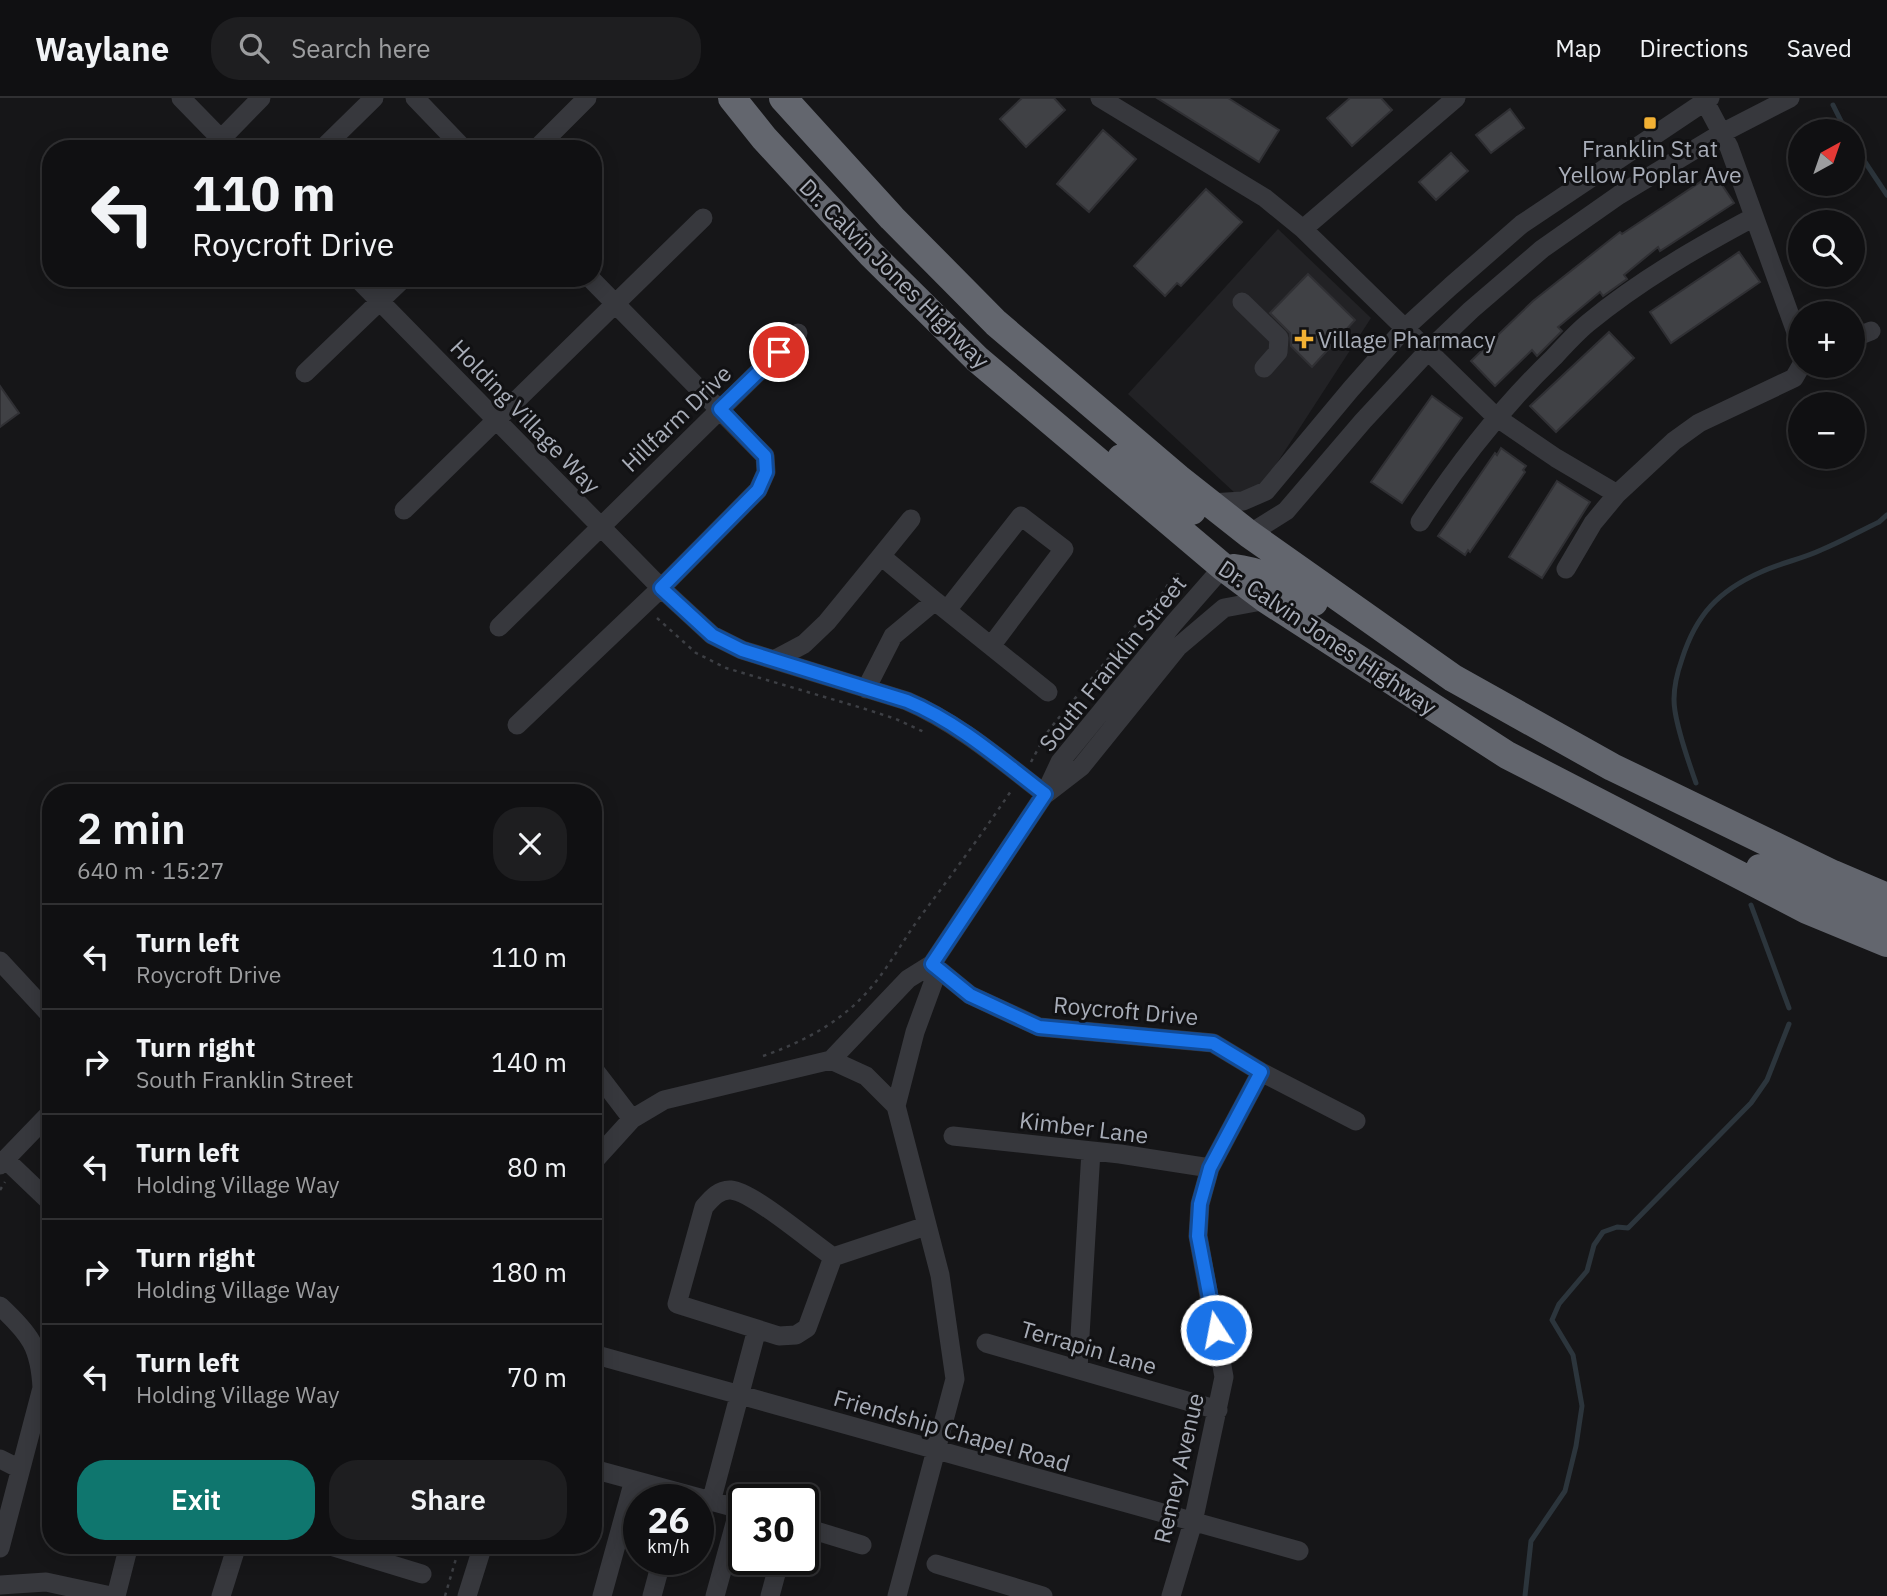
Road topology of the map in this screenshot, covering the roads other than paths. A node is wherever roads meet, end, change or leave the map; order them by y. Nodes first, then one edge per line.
1 (181, 98) edge
2 (261, 98) edge
3 (374, 98) edge
4 (415, 98) edge
5 (586, 98) edge
6 (732, 98) edge
7 (783, 98) edge
8 (1456, 98) edge
9 (1790, 98) edge
10 (1705, 99) edge
11 (1108, 100) edge
12 (1722, 133) junction
13 (764, 138) junction
14 (222, 140) edge
15 (229, 140) edge
16 (331, 140) edge
17 (455, 140) edge
18 (545, 140) edge
19 (1754, 217) junction
20 (703, 218) dead end
21 (1303, 229) junction
22 (366, 287) edge
23 (395, 287) edge
24 (599, 287) edge
25 (380, 302) junction
26 (1242, 302) dead end
27 (616, 304) junction
28 (1788, 310) edge
29 (996, 323) junction
30 (1405, 328) junction
31 (798, 333) dead end
32 (1428, 351) junction
33 (1264, 368) dead end
34 (305, 373) dead end
35 (1794, 378) edge
36 (720, 409) junction
37 (1496, 417) junction
38 (496, 418) junction
39 (1076, 443) junction
40 (1616, 494) junction
41 (1210, 503) junction
42 (404, 510) dead end
43 (911, 519) dead end
44 (1420, 522) dead end
45 (600, 527) junction
46 (1249, 534) junction
47 (881, 556) junction
48 (1223, 567) junction
49 (1566, 569) dead end
50 (661, 588) junction
51 (1267, 600) junction
52 (941, 605) junction
53 (499, 627) dead end
54 (804, 644) junction
55 (991, 646) junction
56 (774, 660) junction
57 (1429, 662) junction
58 (807, 671) junction
59 (866, 689) junction
60 (1048, 692) dead end
61 (517, 725) dead end
62 (1045, 794) junction
63 (1677, 843) junction
64 (1887, 897) edge
65 (1887, 919) edge
66 (1887, 943) edge
67 (0, 961) edge
68 (932, 964) junction
69 (42, 1006) edge
70 (831, 1060) junction
71 (1261, 1072) junction
72 (602, 1081) edge
73 (896, 1106) junction
74 (632, 1119) junction
75 (42, 1121) edge
76 (1356, 1121) dead end
77 (953, 1136) dead end
78 (602, 1152) edge
79 (1091, 1152) junction
80 (3, 1162) edge
81 (1210, 1168) junction
82 (42, 1195) edge
83 (926, 1226) junction
84 (832, 1257) junction
85 (0, 1306) edge
86 (757, 1329) junction
87 (986, 1343) dead end
88 (602, 1357) edge
89 (1079, 1370) junction
90 (740, 1396) junction
91 (1218, 1410) junction
92 (937, 1452) junction
93 (0, 1459) edge
94 (20, 1469) junction
95 (602, 1471) edge
96 (634, 1480) junction
97 (645, 1484) edge
98 (714, 1491) edge
99 (1193, 1522) junction
100 (819, 1532) edge
101 (862, 1545) dead end
102 (0, 1548) edge
103 (1299, 1551) dead end
104 (126, 1554) edge
105 (234, 1554) edge
106 (370, 1554) edge
107 (480, 1554) edge
108 (728, 1556) edge
109 (936, 1564) dead end
110 (422, 1574) dead end
111 (658, 1575) edge
112 (775, 1575) edge
113 (0, 1585) edge
114 (113, 1596) edge
115 (221, 1596) edge
116 (467, 1596) edge
117 (602, 1596) edge
118 (652, 1596) edge
119 (716, 1596) edge
120 (769, 1596) edge
121 (897, 1596) edge
122 (1042, 1596) edge
123 (1171, 1596) edge

1 - 14 street
2 - 15 street
3 - 16 street
4 - 17 street
5 - 18 street
6 - 13 highway, Dr. Calvin Jones Highway
7 - 29 highway, Dr. Calvin Jones Highway
8 - 21 street
9 - 12 street
10 - 12 street
10 - 30 street
11 - 21 street
12 - 19 street
12 - 32 street
13 - 29 highway
13 - 39 highway, Dr. Calvin Jones Highway
19 - 28 street
19 - 37 street
20 - 27 street
21 - 30 street
22 - 25 street, Holding Village Way
23 - 25 street
24 - 27 street
25 - 34 street
25 - 38 street, Holding Village Way
26 - 33 street
27 - 36 street
27 - 38 street
29 - 41 highway, Dr. Calvin Jones Highway
30 - 32 street
30 - 41 street
31 - 36 street, Hillfarm Drive
32 - 37 street
32 - 46 street
35 - 40 street
36 - 45 street, Hillfarm Drive
36 - 50 street
37 - 40 street
37 - 44 street
38 - 42 street
38 - 45 street, Holding Village Way
39 - 46 highway
39 - 48 highway, Dr. Calvin Jones Highway
40 - 49 street
41 - 46 highway, Dr. Calvin Jones Highway
43 - 47 street
45 - 50 street, Holding Village Way
45 - 53 street, Hillfarm Drive
46 - 57 highway, Dr. Calvin Jones Highway
47 - 52 street
47 - 54 street
48 - 51 highway, Dr. Calvin Jones Highway
48 - 57 highway
48 - 62 street, South Franklin Street
50 - 56 street, Holding Village Way
50 - 61 street
51 - 62 street, South Franklin Street
51 - 63 highway, Dr. Calvin Jones Highway
52 - 55 street
52 - 55 street
52 - 59 street
54 - 56 street
54 - 58 street
55 - 60 street
56 - 58 street, Holding Village Way
57 - 64 highway, Dr. Calvin Jones Highway
58 - 59 street, Holding Village Way
59 - 62 street, Holding Village Way
62 - 68 street, South Franklin Street
63 - 65 highway
63 - 66 highway, Dr. Calvin Jones Highway
67 - 69 street
68 - 70 street, South Franklin Street
68 - 71 street, Roycroft Drive
68 - 73 street, South Franklin Street
70 - 73 street
70 - 74 street
71 - 76 street, Roycroft Drive
71 - 81 street, Remey Avenue
72 - 74 street
73 - 83 street, South Franklin Street
74 - 78 street
75 - 80 street
77 - 79 street, Kimber Lane
79 - 81 street, Kimber Lane
79 - 89 street
80 - 82 street
81 - 91 street, Remey Avenue
83 - 84 street
83 - 92 street, South Franklin Street
84 - 86 street
84 - 86 street
85 - 94 street
86 - 90 street
87 - 89 street, Terrapin Lane
88 - 90 street, Friendship Chapel Road
89 - 91 street, Terrapin Lane
90 - 92 street, Friendship Chapel Road
90 - 98 street
91 - 99 street, Remey Avenue
92 - 99 street, Friendship Chapel Road
92 - 121 street, South Franklin Street
93 - 94 street
94 - 102 street
95 - 96 street
96 - 97 street
96 - 117 street
99 - 103 street, Friendship Chapel Road
99 - 123 street, Remey Avenue
100 - 101 street
104 - 114 street
105 - 115 street
106 - 110 street
107 - 116 street
108 - 119 street
109 - 122 street
111 - 118 street
112 - 120 street
113 - 114 street

